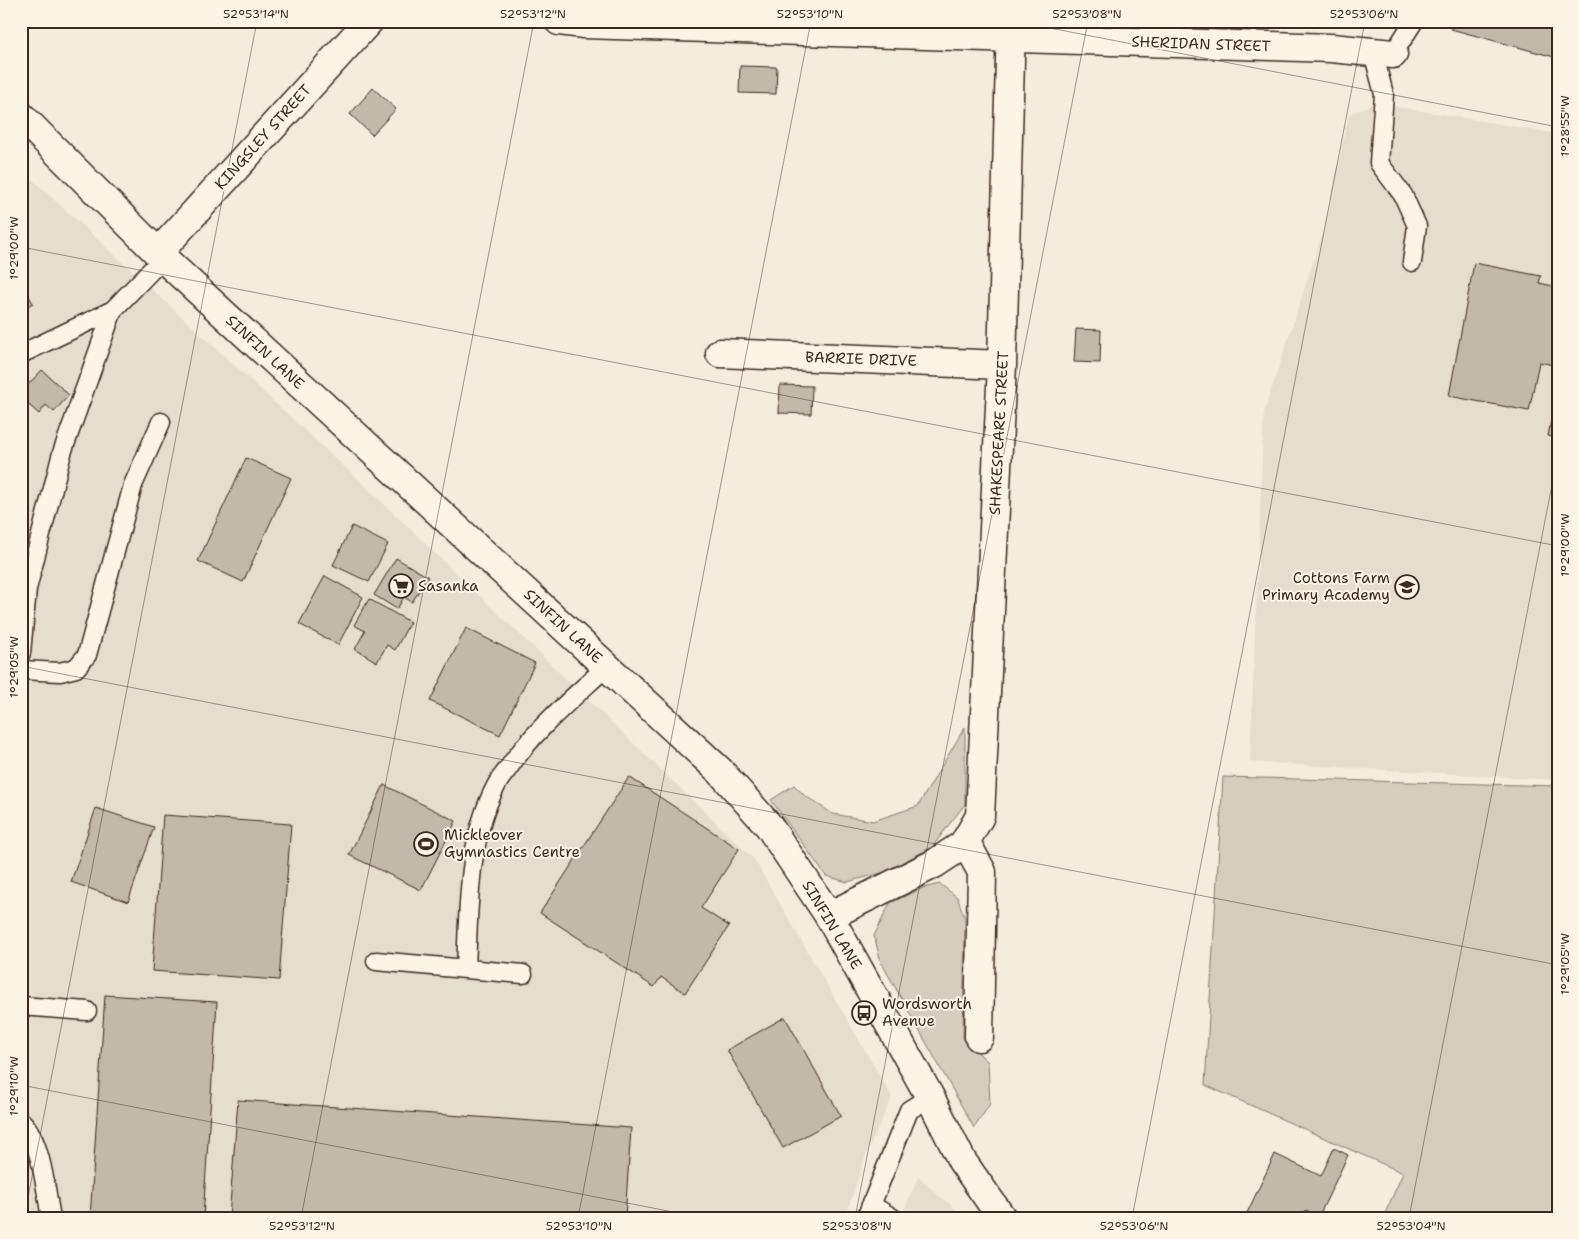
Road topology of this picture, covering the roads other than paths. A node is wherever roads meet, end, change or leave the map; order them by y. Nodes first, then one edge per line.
1 (368, 21) edge
2 (559, 21) edge
3 (1414, 21) edge
4 (1011, 29) edge
5 (1383, 53) junction
6 (21, 116) edge
7 (161, 255) junction
8 (1412, 262) dead end
9 (114, 310) junction
10 (720, 353) dead end
11 (21, 354) edge
12 (1002, 365) junction
13 (161, 422) dead end
14 (21, 653) edge
15 (607, 666) junction
16 (21, 670) edge
17 (965, 841) junction
18 (828, 916) junction
19 (376, 961) dead end
20 (466, 968) junction
21 (523, 974) dead end
22 (21, 1006) edge
23 (87, 1011) dead end
24 (980, 1037) dead end
25 (930, 1097) junction
26 (21, 1121) edge
27 (868, 1211) edge
28 (51, 1218) edge
29 (893, 1218) edge
30 (1002, 1218) edge

1 - 7 street, KINGSLEY STREET
2 - 4 street, SHERIDAN STREET
3 - 5 lane
4 - 5 street, SHERIDAN STREET
4 - 12 street, SHAKESPEARE STREET
5 - 8 lane
6 - 7 street, SINFIN LANE
7 - 9 lane
7 - 15 street, SINFIN LANE
9 - 11 lane
9 - 14 lane
10 - 12 street, BARRIE DRIVE
12 - 17 street, SHAKESPEARE STREET
13 - 16 lane
15 - 18 street, SINFIN LANE
15 - 20 lane
17 - 18 street, SHAKESPEARE STREET
17 - 24 street
18 - 25 street, SINFIN LANE
19 - 20 lane
20 - 21 lane
22 - 23 lane
25 - 27 lane
25 - 30 street, SINFIN LANE
26 - 28 lane
27 - 29 lane

